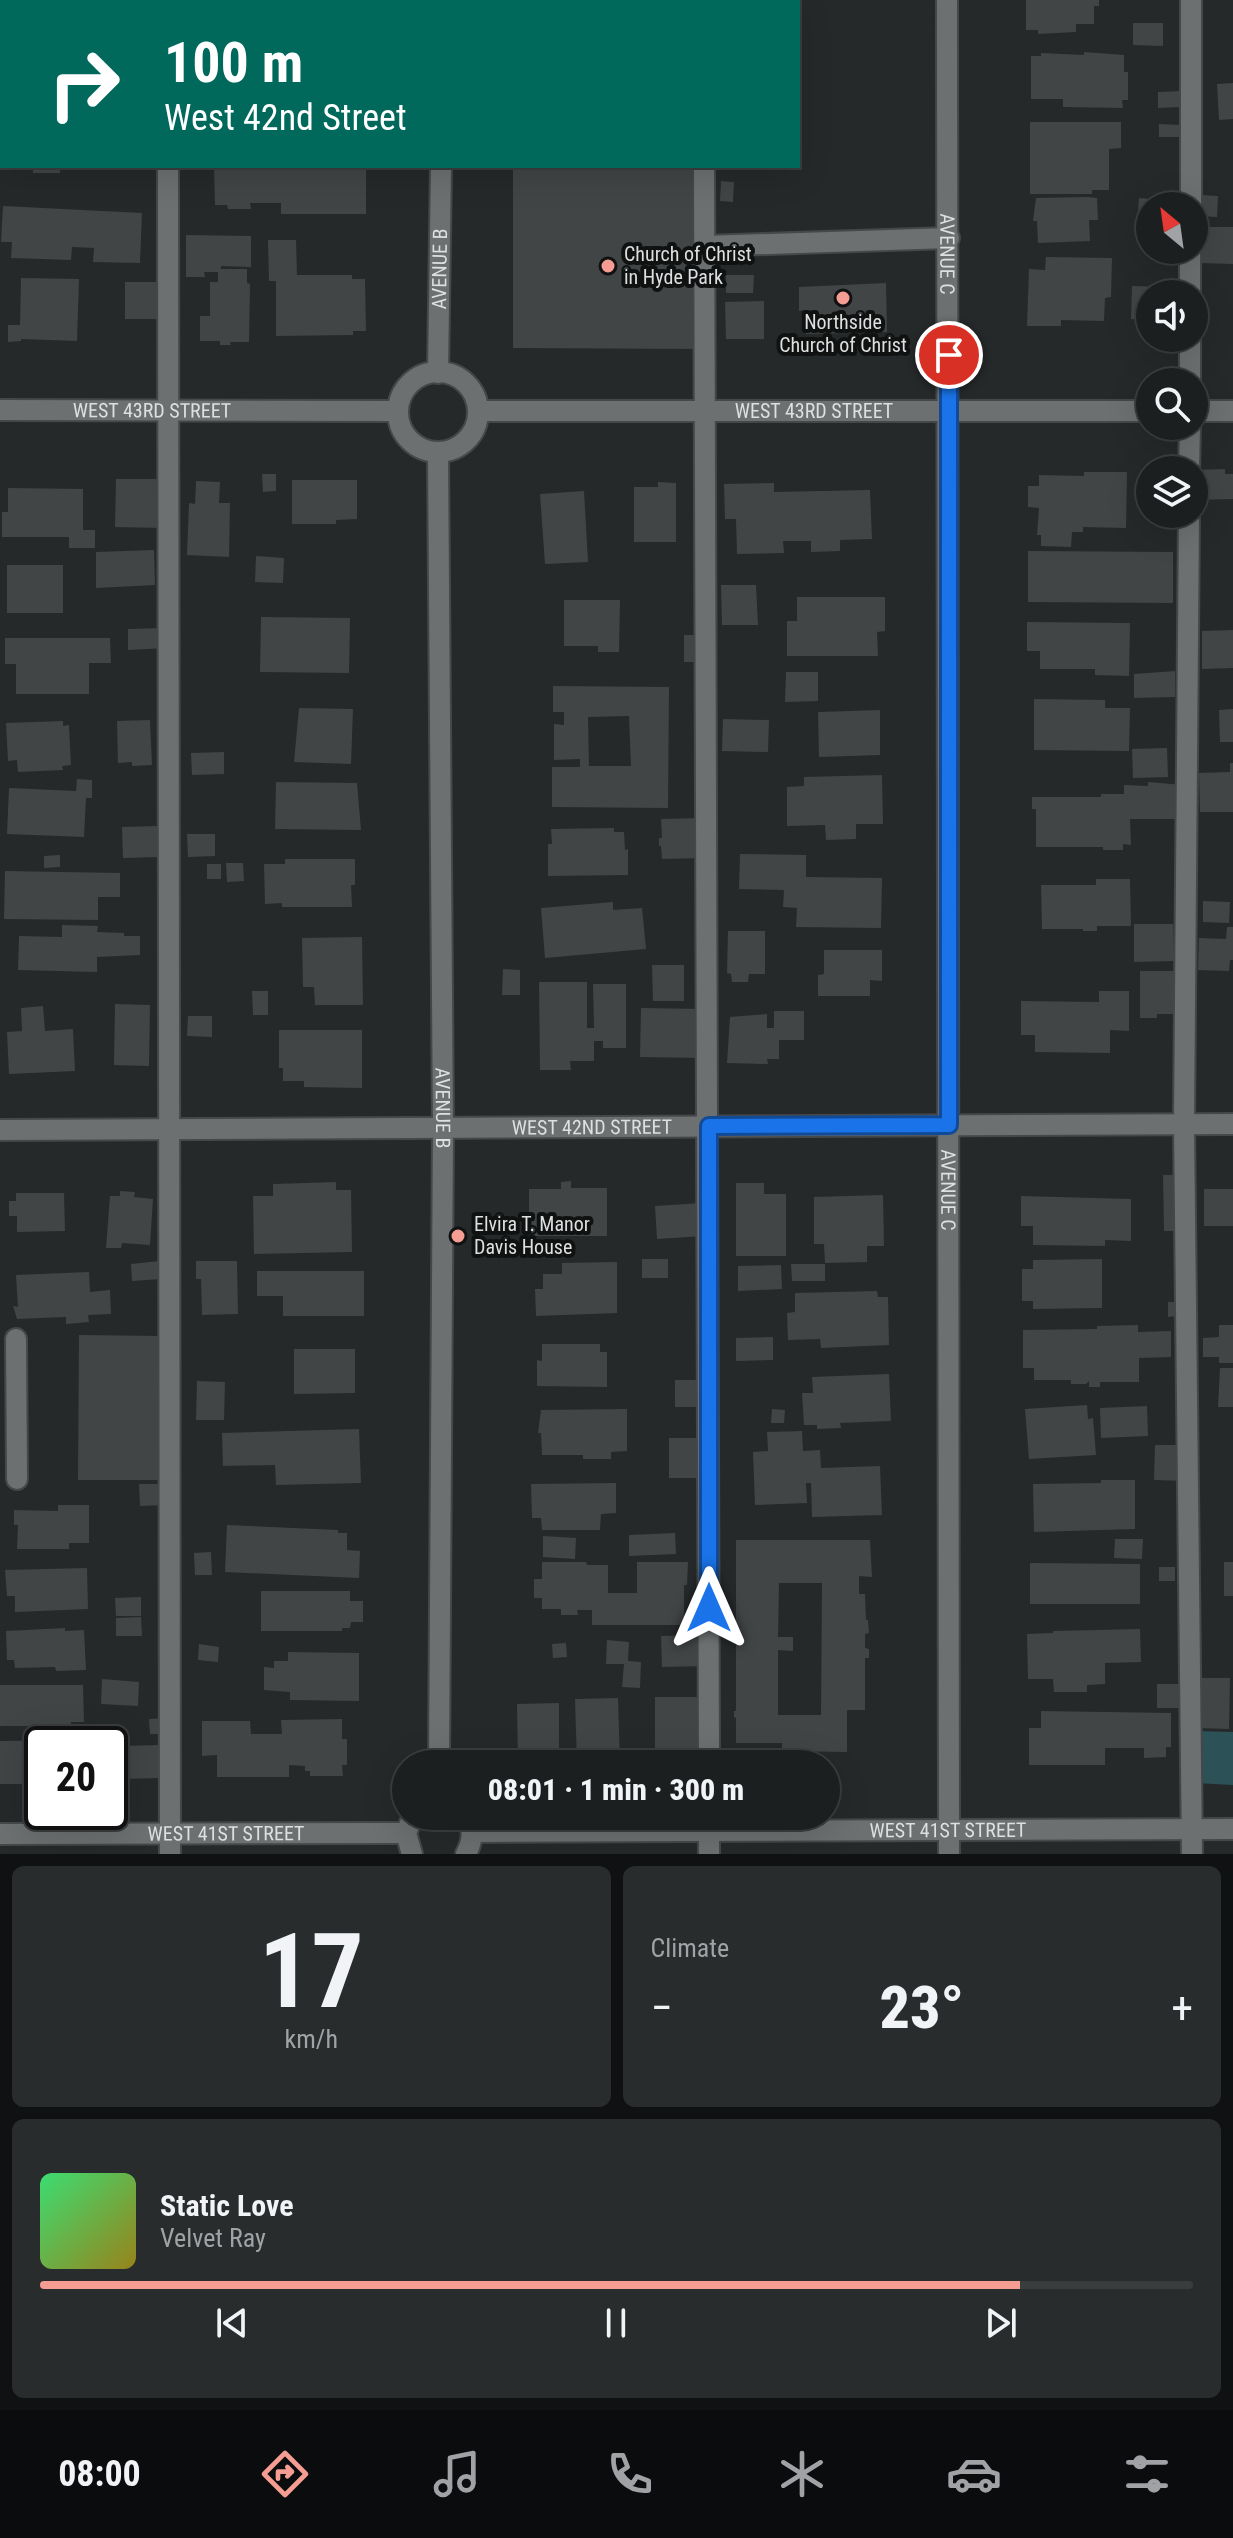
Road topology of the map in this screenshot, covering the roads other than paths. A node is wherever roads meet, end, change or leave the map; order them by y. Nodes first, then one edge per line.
1 (947, 0) edge
2 (1191, 0) edge
3 (168, 168) edge
4 (441, 168) edge
5 (704, 168) edge
6 (1191, 192) edge
7 (949, 238) junction
8 (705, 246) junction
9 (438, 373) junction
10 (0, 410) edge
11 (169, 410) junction
12 (398, 411) junction
13 (478, 411) junction
14 (705, 411) junction
15 (948, 411) junction
16 (1136, 411) edge
17 (1208, 411) edge
18 (1233, 411) edge
19 (438, 452) junction
20 (1189, 528) edge
21 (1184, 1124) junction
22 (1233, 1124) edge
23 (949, 1125) junction
24 (709, 1126) junction
25 (443, 1128) junction
26 (169, 1129) junction
27 (0, 1130) edge
28 (16, 1339) dead end
29 (8, 1405) edge
30 (17, 1479) dead end
31 (439, 1750) edge
32 (709, 1750) edge
33 (392, 1825) edge
34 (840, 1826) edge
35 (949, 1829) junction
36 (1193, 1829) junction
37 (1233, 1829) edge
38 (410, 1830) edge
39 (470, 1830) edge
40 (709, 1830) edge
41 (0, 1834) edge
42 (170, 1844) edge
43 (412, 1854) edge
44 (466, 1854) edge
45 (709, 1854) edge
46 (949, 1854) edge
47 (1192, 1854) edge

1 - 7 street, AVENUE C
2 - 6 street
3 - 11 street
4 - 9 street, AVENUE B
5 - 8 street
7 - 8 street
7 - 15 street, AVENUE C
8 - 14 street
9 - 12 street
9 - 13 street
10 - 11 street, WEST 43RD STREET
11 - 12 street, WEST 43RD STREET
11 - 26 street
12 - 19 street
13 - 14 street, WEST 43RD STREET
13 - 19 street
14 - 15 street, WEST 43RD STREET
14 - 24 street
15 - 16 street, WEST 43RD STREET
15 - 23 street, AVENUE C
17 - 18 street
19 - 25 street, AVENUE B
20 - 21 street
21 - 22 street, WEST 42ND STREET
21 - 23 street, WEST 42ND STREET
21 - 36 street
23 - 24 street, WEST 42ND STREET
23 - 35 street, AVENUE C
24 - 25 street, WEST 42ND STREET
24 - 32 street
25 - 26 street, WEST 42ND STREET
25 - 31 street, AVENUE B
26 - 27 street, WEST 42ND STREET
26 - 42 street
28 - 29 street
29 - 30 street
33 - 42 street, WEST 41ST STREET
34 - 35 street, WEST 41ST STREET
35 - 36 street, WEST 41ST STREET
35 - 46 street, AVENUE C
36 - 37 street, WEST 41ST STREET
36 - 47 street
38 - 43 street
39 - 44 street
40 - 45 street
41 - 42 street, WEST 41ST STREET

